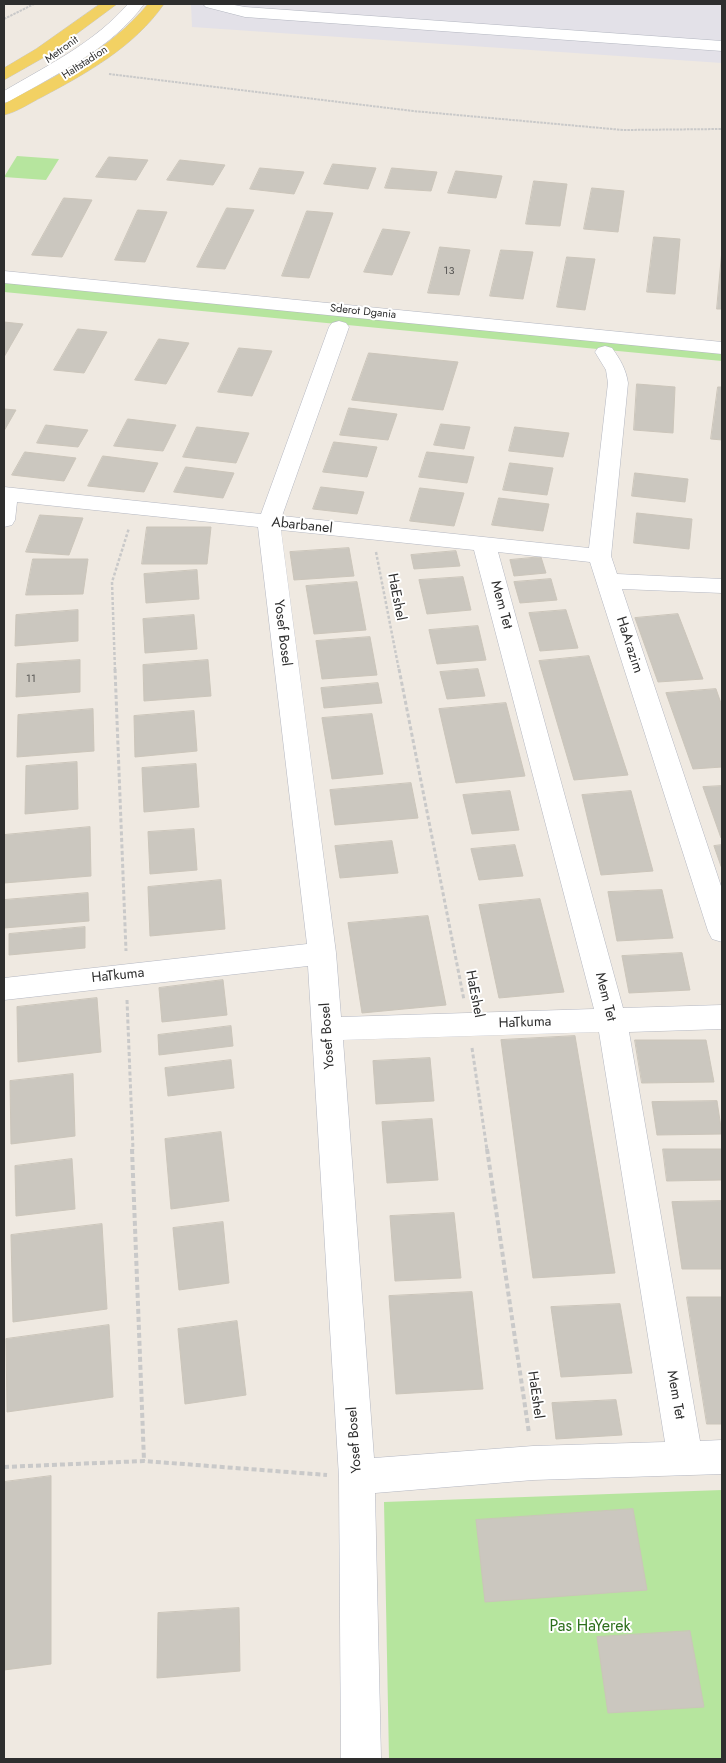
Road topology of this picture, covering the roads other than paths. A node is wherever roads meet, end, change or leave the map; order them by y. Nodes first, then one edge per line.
1 (111, 4) edge
2 (136, 4) edge
3 (156, 4) edge
4 (210, 4) edge
5 (722, 46) edge
6 (4, 75) edge
7 (4, 86) edge
8 (4, 98) edge
9 (4, 110) edge
10 (4, 277) edge
11 (4, 293) edge
12 (339, 327) junction
13 (722, 348) edge
14 (605, 352) junction
15 (722, 363) edge
16 (5, 494) edge
17 (4, 520) edge
18 (269, 522) junction
19 (484, 544) junction
20 (600, 556) junction
21 (608, 581) junction
22 (722, 586) edge
23 (722, 931) edge
24 (322, 953) junction
25 (4, 989) edge
26 (722, 1017) edge
27 (612, 1021) junction
28 (327, 1029) junction
29 (722, 1457) edge
30 (685, 1458) junction
31 (357, 1477) junction
32 (361, 1759) edge

1 - 6 main road
1 - 7 street, Metronit
2 - 8 street, Metronit
3 - 9 main road, HaItstadion
4 - 5 street
10 - 13 street, Sderot Dgania
11 - 12 street, Sderot Dgania
12 - 14 street, Sderot Dgania
12 - 18 street, Yosef Bosel
14 - 15 street, Sderot Dgania
14 - 20 street, HaArazim
16 - 17 street
16 - 18 street, Abarbanel
18 - 19 street, Abarbanel
18 - 24 street, Yosef Bosel
19 - 20 street, Abarbanel
19 - 27 street, Mem Tet
20 - 21 street, HaArazim
21 - 22 street
21 - 23 street, HaArazim
24 - 25 street, HaTkuma
24 - 28 street, Yosef Bosel
26 - 27 street, HaTkuma
27 - 28 street, HaTkuma
27 - 30 street, Mem Tet
28 - 31 street, Yosef Bosel
29 - 30 street
30 - 31 street
31 - 32 street, Yosef Bosel

